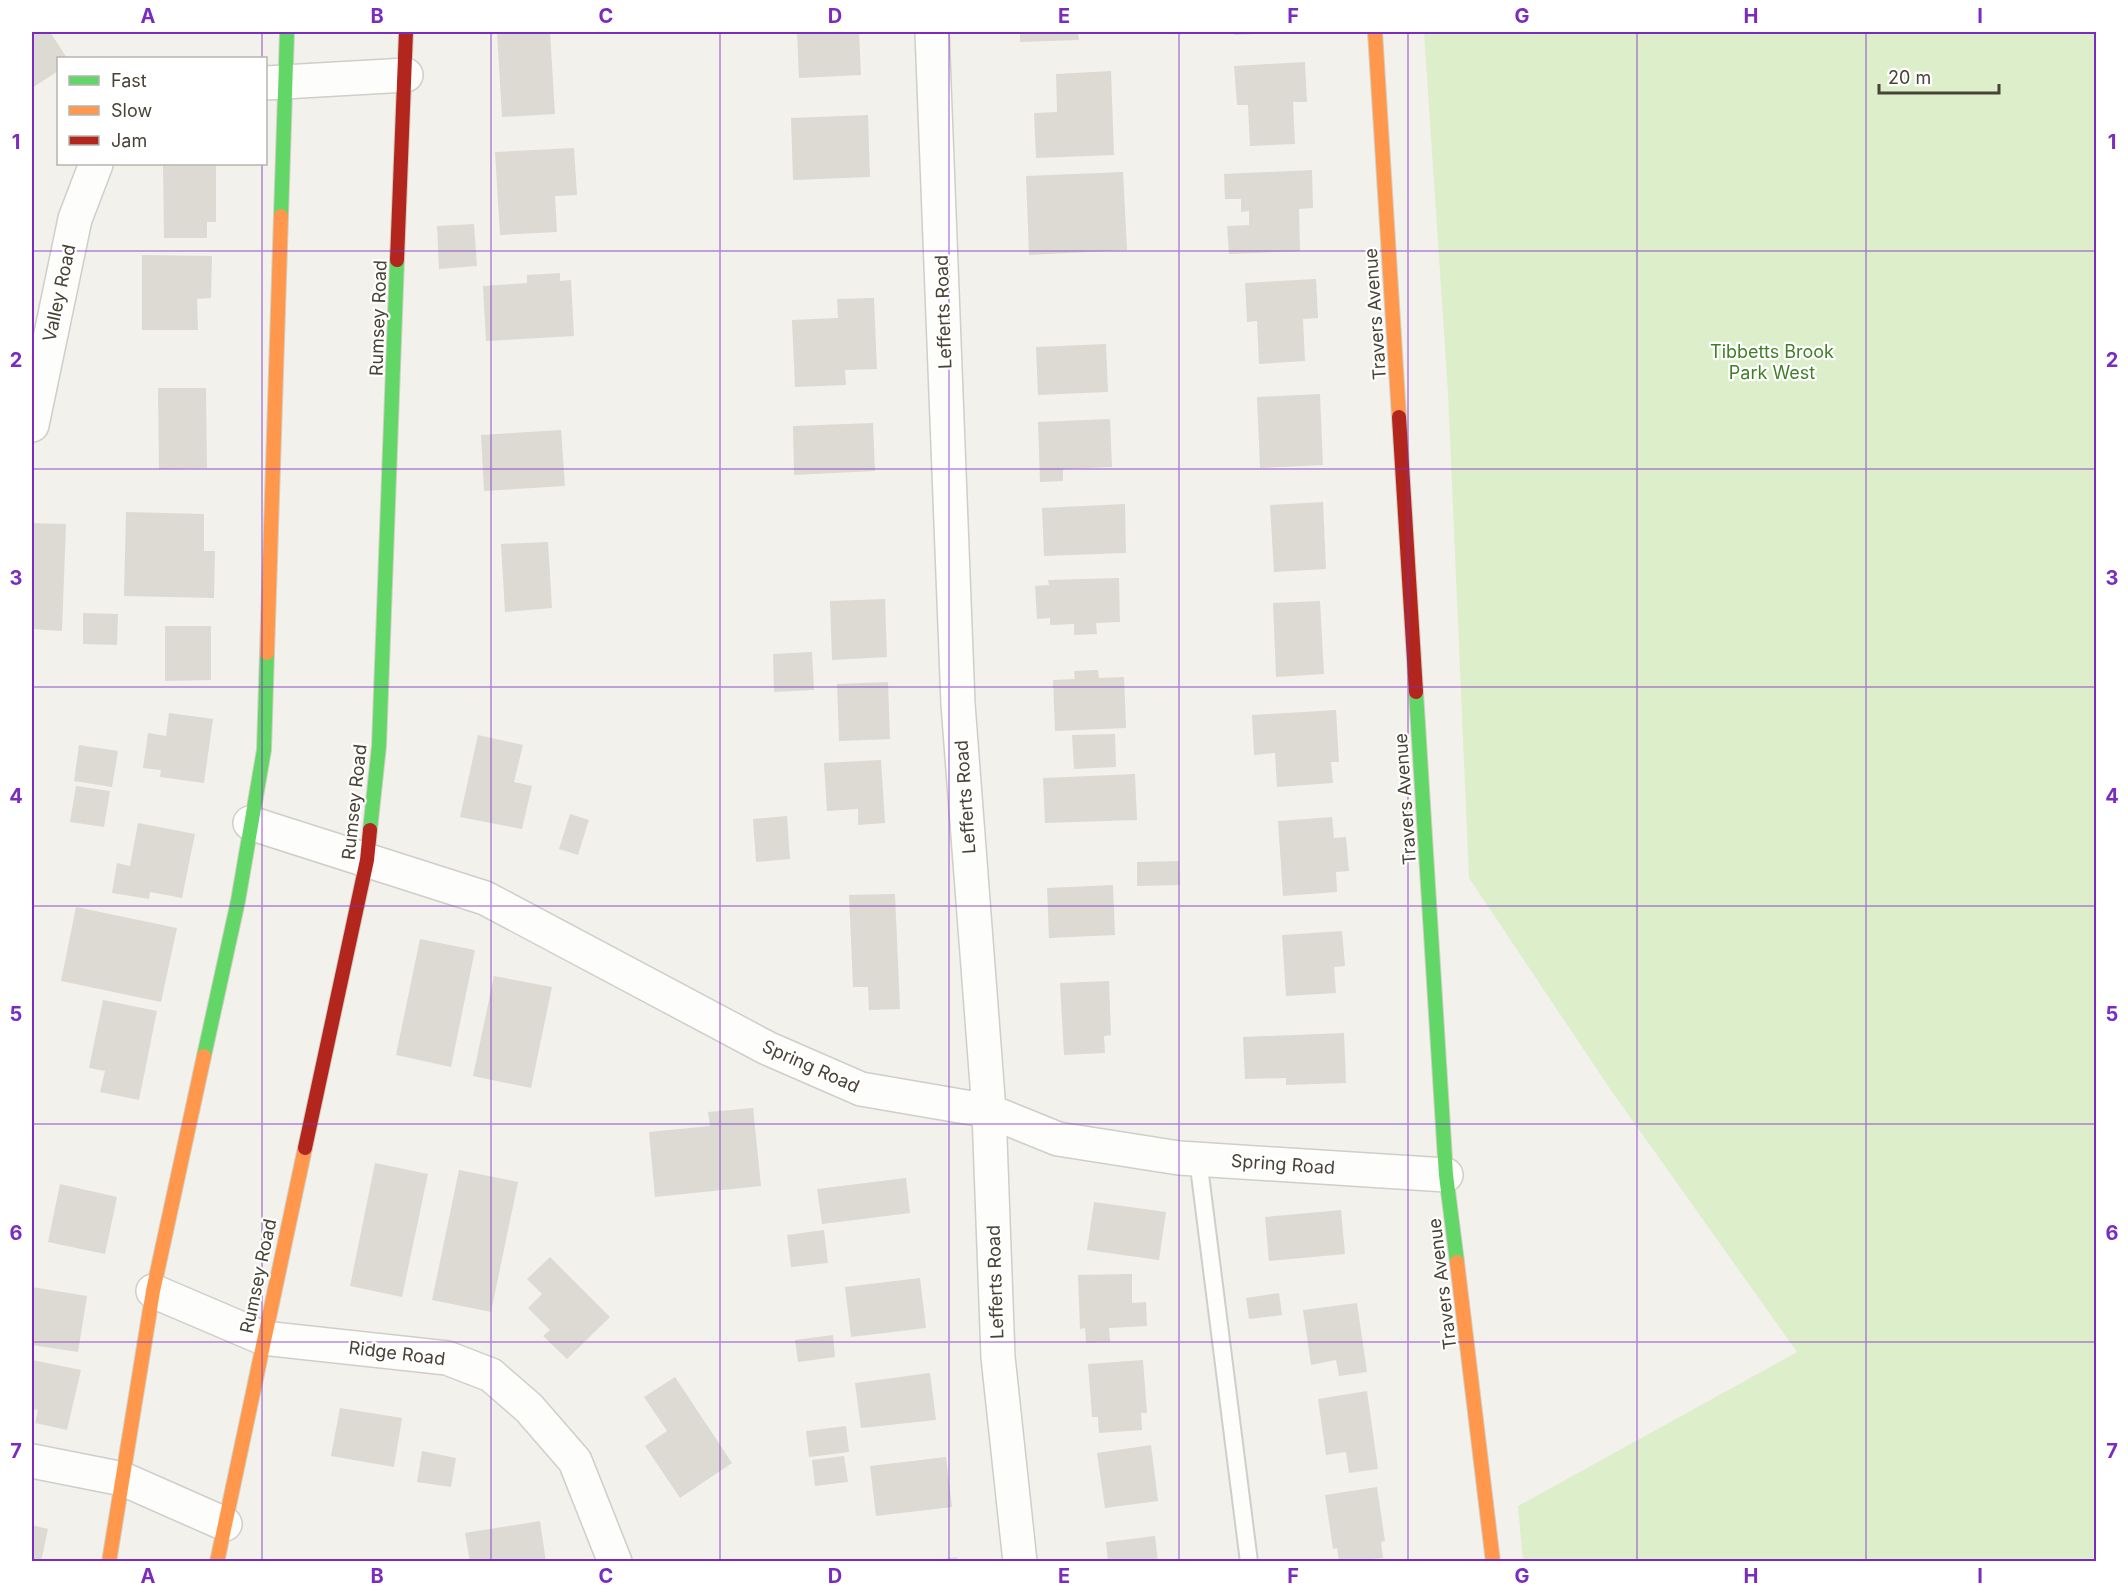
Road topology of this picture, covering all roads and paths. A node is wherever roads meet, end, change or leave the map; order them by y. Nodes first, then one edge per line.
1 (287, 32) edge
2 (406, 32) edge
3 (932, 32) edge
4 (1375, 32) edge
5 (406, 75) junction
6 (276, 83) edge
7 (96, 165) edge
8 (32, 425) edge
9 (250, 823) junction
10 (367, 861) junction
11 (989, 1111) junction
12 (1198, 1159) junction
13 (1446, 1175) junction
14 (153, 1292) junction
15 (263, 1338) junction
16 (32, 1461) edge
17 (123, 1479) junction
18 (225, 1524) junction
19 (109, 1562) edge
20 (217, 1562) edge
21 (615, 1562) edge
22 (1020, 1562) edge
23 (1249, 1562) edge
24 (1493, 1562) edge

1 - 6 street
2 - 5 street, Rumsey Road
3 - 11 street, Lefferts Road
4 - 13 street, Travers Avenue
5 - 6 street
5 - 10 street, Rumsey Road
6 - 9 street
7 - 8 street, Valley Road
9 - 10 street, Spring Road
9 - 14 street
10 - 11 street, Spring Road
10 - 15 street, Rumsey Road
11 - 12 street, Spring Road
11 - 22 street, Lefferts Road
12 - 13 street, Spring Road
12 - 23 lane
13 - 24 street, Travers Avenue
14 - 15 street, Ridge Road
14 - 17 street
15 - 18 street, Rumsey Road
15 - 21 street, Ridge Road
16 - 17 street
17 - 18 street
17 - 19 street
18 - 20 street, Rumsey Road

